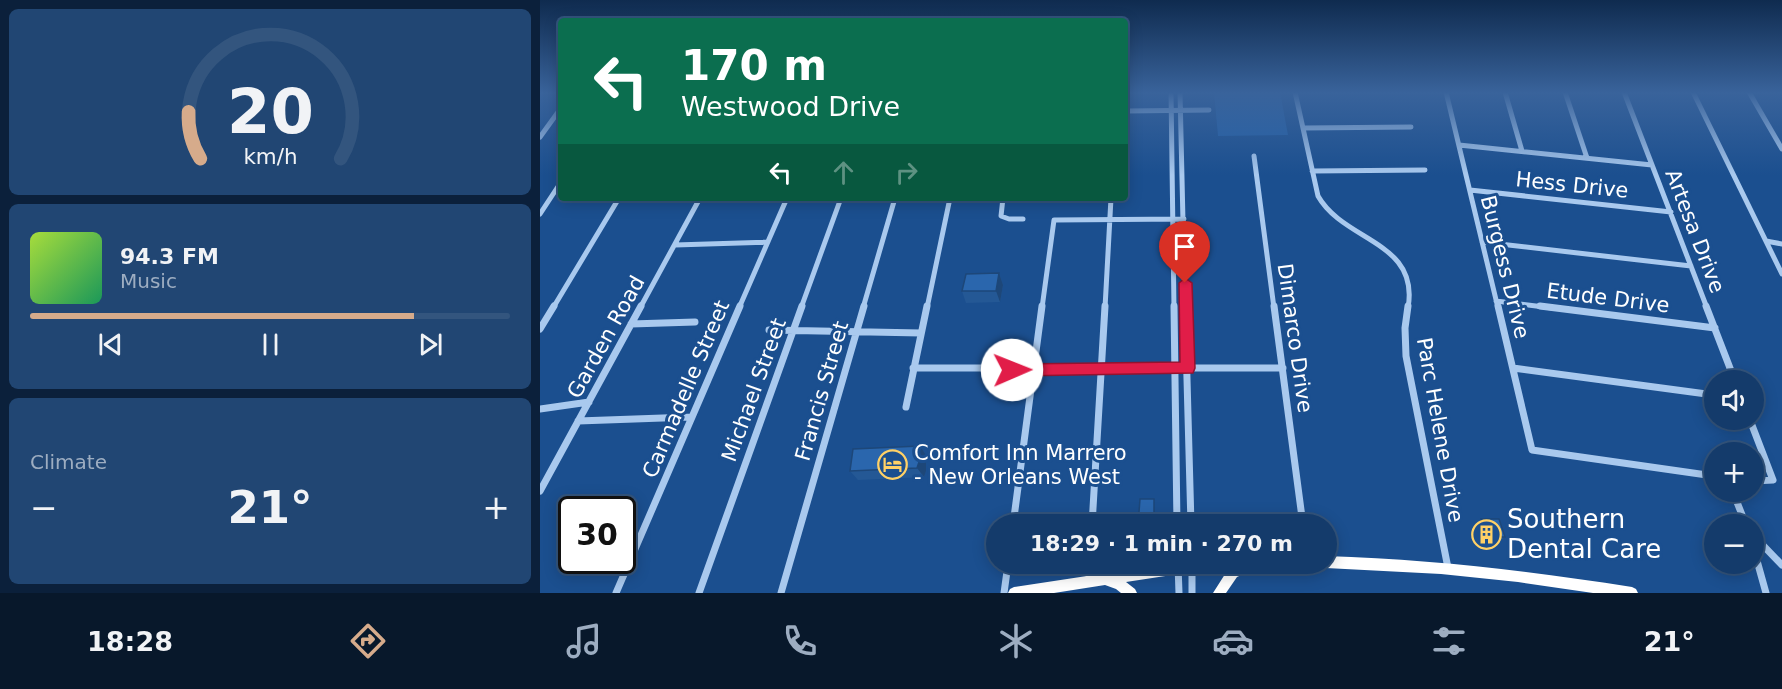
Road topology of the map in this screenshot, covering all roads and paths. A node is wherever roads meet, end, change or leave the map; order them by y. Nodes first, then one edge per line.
1 (553, 120) edge
2 (1171, 120) edge
3 (1181, 120) edge
4 (1301, 120) edge
5 (1453, 120) edge
6 (1513, 120) edge
7 (1574, 120) edge
8 (1635, 120) edge
9 (1706, 120) edge
10 (1765, 120) edge
11 (1411, 127) dead end
12 (1303, 128) junction
13 (540, 137) edge
14 (1459, 145) junction
15 (1782, 149) edge
16 (1522, 151) junction
17 (1254, 156) dead end
18 (1587, 158) junction
19 (1652, 165) junction
20 (1425, 170) dead end
21 (1312, 171) junction
22 (558, 187) edge
23 (1470, 190) junction
24 (617, 201) edge
25 (698, 201) edge
26 (786, 201) edge
27 (840, 201) edge
28 (894, 201) edge
29 (949, 201) edge
30 (1002, 201) edge
31 (1112, 201) edge
32 (1671, 212) junction
33 (540, 214) edge
34 (1023, 219) dead end
35 (1110, 219) junction
36 (1173, 219) junction
37 (1184, 219) junction
38 (768, 242) junction
39 (1482, 242) junction
40 (1766, 242) junction
41 (1782, 243) edge
42 (675, 245) junction
43 (1691, 266) junction
44 (1782, 274) edge
45 (1497, 301) junction
46 (695, 322) dead end
47 (631, 324) junction
48 (1715, 328) junction
49 (540, 330) edge
50 (769, 330) dead end
51 (793, 330) junction
52 (856, 332) junction
53 (921, 333) junction
54 (914, 368) junction
55 (1175, 368) junction
56 (1188, 368) junction
57 (1283, 368) junction
58 (1513, 368) junction
59 (1100, 369) junction
60 (1032, 370) junction
61 (1731, 370) edge
62 (1704, 394) edge
63 (589, 402) junction
64 (906, 407) dead end
65 (540, 409) edge
66 (691, 417) junction
67 (578, 422) junction
68 (1764, 457) edge
69 (1704, 475) edge
70 (1764, 480) edge
71 (540, 491) edge
72 (1014, 514) edge
73 (1093, 514) edge
74 (1177, 514) edge
75 (1191, 514) edge
76 (1302, 514) edge
77 (1764, 546) edge
78 (1337, 563) edge
79 (1782, 565) edge
80 (1448, 568) junction
81 (1007, 574) edge
82 (1089, 574) edge
83 (1127, 574) edge
84 (1178, 574) edge
85 (1192, 574) edge
86 (1232, 574) edge
87 (1761, 574) edge
88 (1102, 578) junction
89 (1089, 580) junction
90 (616, 593) edge
91 (699, 593) edge
92 (781, 593) edge
93 (1004, 593) edge
94 (1014, 593) edge
95 (1131, 593) edge
96 (1179, 593) edge
97 (1192, 593) edge
98 (1219, 593) edge
99 (1632, 593) edge
100 (1766, 593) edge

1 - 13 street
2 - 36 street
3 - 37 street
4 - 12 street, Parc Helene Drive
5 - 14 street, Burgess Drive
6 - 16 street
7 - 18 street
8 - 19 street, Artesa Drive
9 - 40 street
10 - 15 street
11 - 12 street
12 - 21 street, Parc Helene Drive
14 - 16 street
14 - 23 street, Burgess Drive
16 - 18 street
17 - 57 street, Dimarco Drive
18 - 19 street
19 - 32 street, Artesa Drive
20 - 21 street
21 - 80 street, Parc Helene Drive
22 - 33 street
23 - 32 street, Hess Drive
23 - 39 street, Burgess Drive
24 - 49 street
25 - 42 street, Garden Road
26 - 38 street, Carmadelle Street
27 - 51 street, Michael Street
28 - 52 street, Francis Street
29 - 53 street
30 - 34 street
31 - 35 street
32 - 43 street, Artesa Drive
35 - 36 street
35 - 59 street
35 - 60 street
36 - 37 street
36 - 55 street
37 - 56 street
38 - 42 street
38 - 66 street, Carmadelle Street
39 - 43 street
39 - 45 street, Burgess Drive
40 - 41 street
40 - 44 street
42 - 47 street, Garden Road
43 - 48 street, Artesa Drive
45 - 48 street, Etude Drive
45 - 58 street, Burgess Drive
46 - 47 street
47 - 63 street, Garden Road
48 - 61 street, Artesa Drive
50 - 51 street
51 - 52 street
51 - 91 street, Michael Street
52 - 53 street
52 - 92 street, Francis Street
53 - 54 street
54 - 60 street
54 - 64 street
55 - 56 street
55 - 59 street
55 - 74 street
56 - 57 street
56 - 75 street
57 - 76 street, Dimarco Drive
58 - 62 street
58 - 69 street, Burgess Drive
59 - 60 street
59 - 73 street
60 - 72 street
63 - 65 street
63 - 67 street, Garden Road
66 - 67 street
66 - 90 street, Carmadelle Street
67 - 71 street, Garden Road
68 - 70 street
77 - 79 street
78 - 80 highway
80 - 99 highway
81 - 93 street
82 - 89 street
83 - 88 highway
84 - 96 street
85 - 97 street
86 - 98 highway
87 - 100 street
88 - 89 highway
88 - 95 highway
89 - 94 highway

